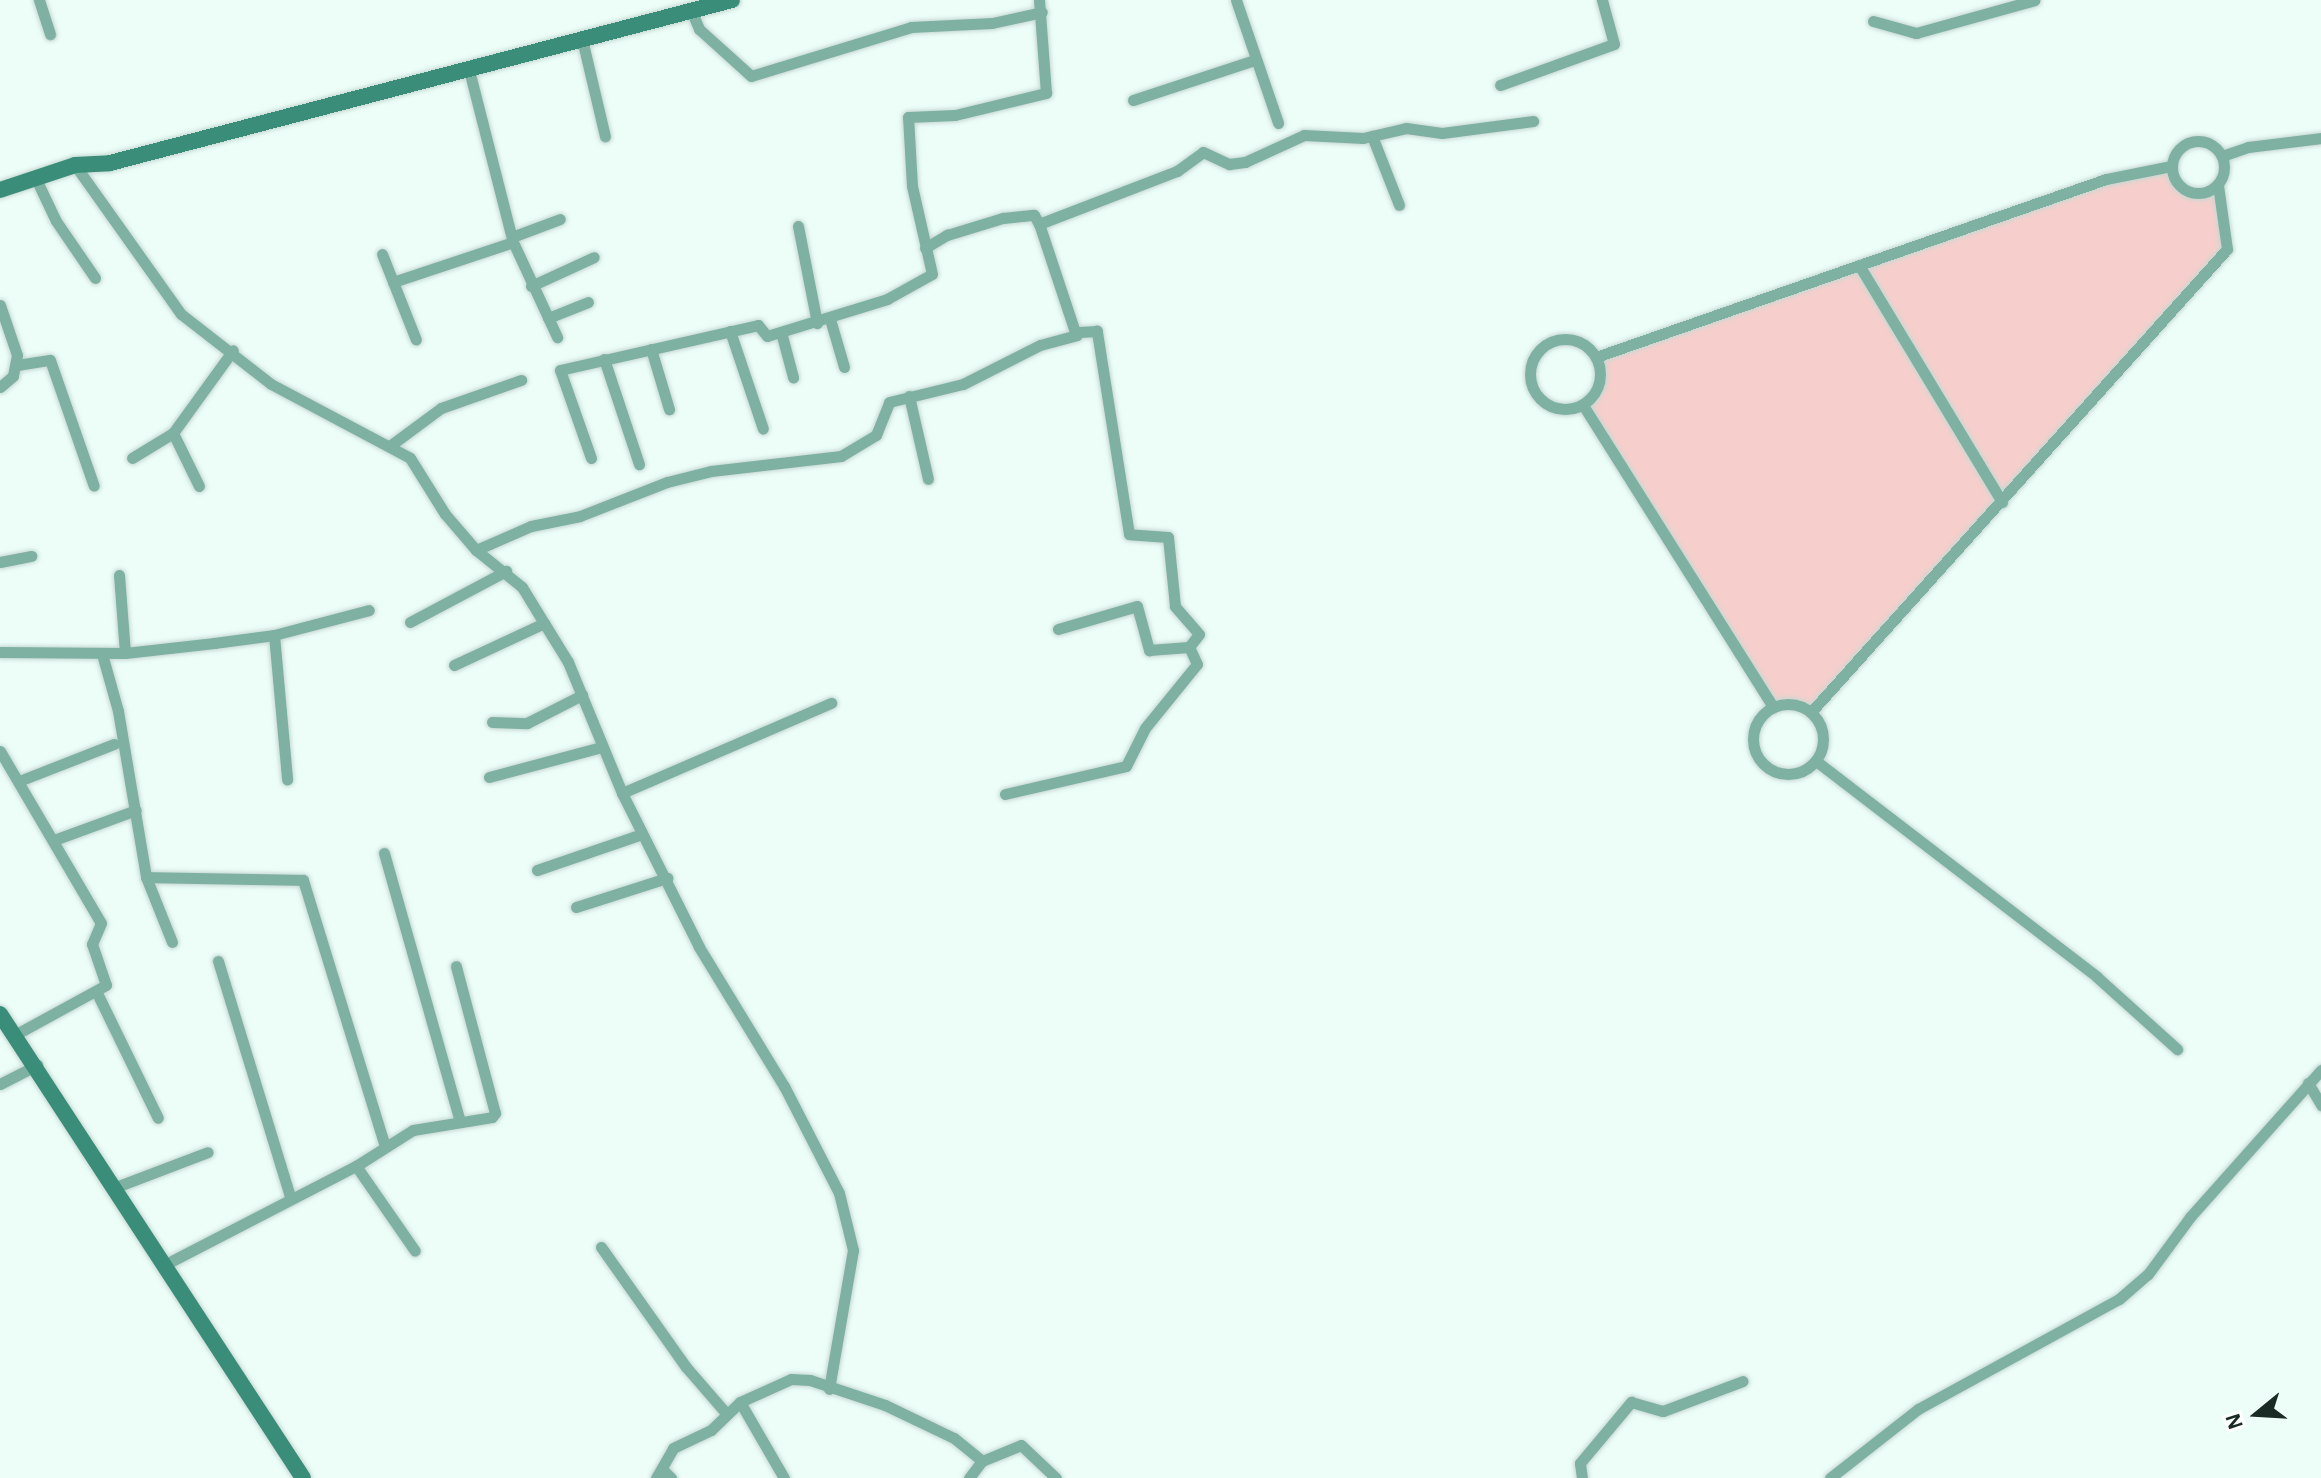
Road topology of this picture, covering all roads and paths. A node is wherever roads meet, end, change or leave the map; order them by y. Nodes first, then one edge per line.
1 (39, 0) edge
2 (732, 0) edge
3 (1236, 0) edge
4 (1602, 0) edge
5 (2035, 0) edge
6 (1041, 6) edge
7 (691, 10) junction
8 (1873, 21) dead end
9 (50, 34) dead end
10 (582, 39) junction
11 (1255, 60) junction
12 (469, 70) junction
13 (1500, 85) dead end
14 (1133, 100) dead end
15 (1533, 121) dead end
16 (1278, 123) dead end
17 (605, 136) dead end
18 (1372, 136) junction
19 (2321, 138) edge
20 (2222, 156) junction
21 (75, 165) junction
22 (2171, 166) junction
23 (37, 181) junction
24 (2218, 185) junction
25 (0, 190) edge
26 (1399, 205) dead end
27 (560, 219) dead end
28 (1039, 224) junction
29 (798, 226) dead end
30 (513, 240) junction
31 (925, 248) junction
32 (382, 254) dead end
33 (594, 257) dead end
34 (1859, 265) junction
35 (95, 278) dead end
36 (393, 282) junction
37 (531, 286) junction
38 (588, 302) dead end
39 (1, 310) edge
40 (548, 318) junction
41 (830, 319) junction
42 (817, 323) junction
43 (730, 331) junction
44 (781, 332) junction
45 (1077, 335) junction
46 (557, 337) dead end
47 (416, 340) dead end
48 (651, 349) junction
49 (233, 350) junction
50 (1596, 357) junction
51 (604, 359) junction
52 (17, 365) junction
53 (844, 367) dead end
54 (793, 377) dead end
55 (521, 380) dead end
56 (0, 387) edge
57 (909, 396) junction
58 (1583, 405) junction
59 (669, 409) dead end
60 (763, 429) dead end
61 (173, 433) junction
62 (391, 445) junction
63 (132, 458) dead end
64 (591, 458) dead end
65 (639, 464) dead end
66 (928, 479) dead end
67 (94, 486) dead end
68 (199, 486) dead end
69 (2002, 502) junction
70 (476, 550) junction
71 (31, 556) dead end
72 (0, 562) edge
73 (506, 571) junction
74 (119, 575) dead end
75 (369, 610) dead end
76 (410, 622) dead end
77 (544, 623) junction
78 (1058, 629) dead end
79 (274, 635) junction
80 (1189, 647) junction
81 (0, 652) edge
82 (125, 653) junction
83 (102, 654) junction
84 (454, 665) dead end
85 (582, 695) junction
86 (831, 703) dead end
87 (1773, 707) junction
88 (1811, 712) junction
89 (492, 722) dead end
90 (114, 744) dead end
91 (602, 747) junction
92 (0, 751) edge
93 (1816, 761) junction
94 (489, 777) dead end
95 (287, 779) dead end
96 (19, 781) junction
97 (622, 793) junction
98 (1005, 794) dead end
99 (136, 810) junction
100 (642, 834) junction
101 (54, 840) junction
102 (384, 853) dead end
103 (537, 870) dead end
104 (146, 877) junction
105 (667, 878) junction
106 (576, 907) dead end
107 (172, 942) dead end
108 (218, 961) dead end
109 (456, 966) dead end
110 (96, 991) junction
111 (0, 1014) edge
112 (13, 1036) junction
113 (2177, 1049) dead end
114 (37, 1065) junction
115 (2321, 1070) edge
116 (2308, 1083) junction
117 (0, 1084) edge
118 (2321, 1105) edge
119 (158, 1118) dead end
120 (460, 1121) junction
121 (385, 1147) junction
122 (208, 1152) dead end
123 (356, 1166) junction
124 (116, 1187) junction
125 (290, 1197) junction
126 (601, 1247) dead end
127 (415, 1251) dead end
128 (164, 1265) junction
129 (1743, 1381) dead end
130 (829, 1389) junction
131 (740, 1402) junction
132 (726, 1413) junction
133 (982, 1461) junction
134 (659, 1473) edge
135 (303, 1478) edge
136 (671, 1478) edge
137 (784, 1478) edge
138 (969, 1478) edge
139 (1056, 1478) edge
140 (1582, 1478) edge
141 (1830, 1478) edge

1 - 9 street
2 - 7 main road
3 - 11 street
4 - 13 street
5 - 8 street
6 - 7 street
6 - 31 street
7 - 10 main road
10 - 12 main road
10 - 17 street
11 - 14 street
11 - 16 street
12 - 21 main road
12 - 30 street
15 - 18 street
18 - 26 street
18 - 28 street
19 - 20 street
20 - 22 street
20 - 24 street
21 - 23 main road
21 - 49 street
22 - 24 street
22 - 34 street
23 - 25 main road
23 - 35 street
24 - 69 street
27 - 30 street
28 - 31 street
28 - 45 street
29 - 42 street
30 - 36 street
30 - 37 street
31 - 41 street
32 - 36 street
33 - 37 street
34 - 50 street
34 - 69 street
36 - 47 street
37 - 40 street
38 - 40 street
39 - 52 street
40 - 46 street
41 - 42 street
41 - 53 street
42 - 44 street
43 - 44 street
43 - 48 street
43 - 60 street
44 - 54 street
45 - 57 street
45 - 80 street
48 - 51 street
48 - 59 street
49 - 61 street
49 - 62 street
50 - 58 street
50 - 58 street
51 - 64 street
51 - 65 street
52 - 56 street
52 - 67 street
55 - 62 street
57 - 66 street
57 - 70 street
58 - 87 street
61 - 63 street
61 - 68 street
62 - 70 street
69 - 88 street
70 - 73 street
71 - 72 street
73 - 76 street
73 - 77 street
74 - 82 street
75 - 79 street
77 - 84 street
77 - 85 street
78 - 80 street
79 - 82 street
79 - 95 street
80 - 98 street
81 - 83 street
82 - 83 street
83 - 99 street
85 - 89 street
85 - 91 street
86 - 97 street
87 - 88 street
87 - 93 street
88 - 93 street
90 - 96 street
91 - 94 street
91 - 97 street
92 - 96 street
93 - 113 street
96 - 101 street
97 - 100 street
99 - 101 street
99 - 104 street
100 - 103 street
100 - 105 street
101 - 110 street
102 - 120 street
104 - 107 street
104 - 121 street
105 - 106 street
105 - 130 street
108 - 125 street
109 - 120 street
110 - 112 street
110 - 119 street
111 - 112 main road
112 - 114 main road
114 - 117 street
114 - 124 main road
115 - 116 street
116 - 118 street
116 - 141 street
120 - 121 street
121 - 123 street
122 - 124 street
123 - 125 street
123 - 127 street
124 - 128 main road
125 - 128 street
126 - 132 street
128 - 135 main road
129 - 140 street
130 - 131 street
130 - 133 street
131 - 132 street
131 - 137 street
132 - 134 street
133 - 138 street
133 - 139 street
134 - 136 street

